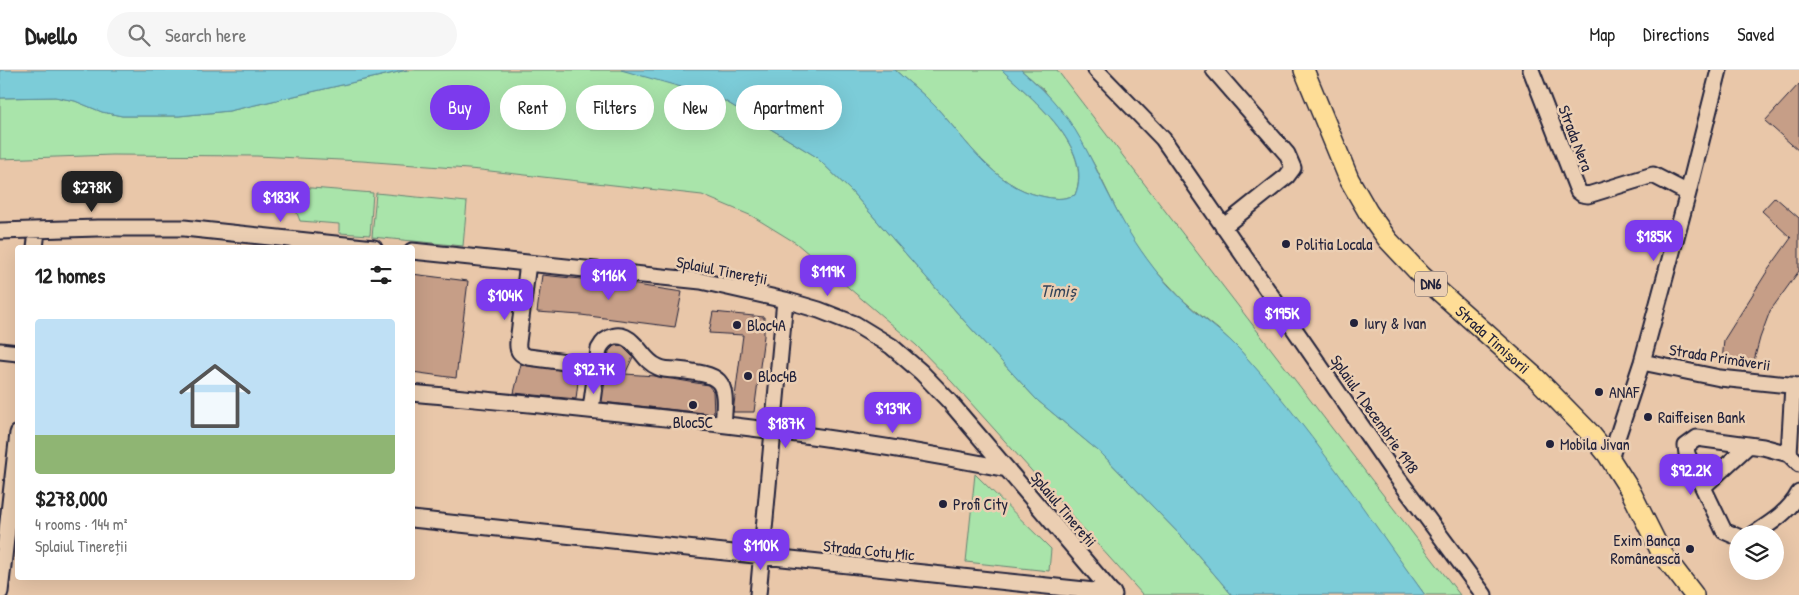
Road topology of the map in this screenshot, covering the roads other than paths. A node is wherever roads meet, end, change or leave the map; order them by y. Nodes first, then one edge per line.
1 (1096, 70) edge
2 (1214, 70) edge
3 (1304, 70) edge
4 (1531, 70) edge
5 (1719, 70) edge
6 (1688, 193) junction
7 (1223, 227) junction
8 (0, 231) edge
9 (37, 231) junction
10 (35, 245) edge
11 (346, 245) edge
12 (415, 251) edge
13 (528, 263) junction
14 (785, 300) junction
15 (0, 351) edge
16 (15, 353) edge
17 (1642, 362) junction
18 (597, 366) junction
19 (1796, 385) edge
20 (415, 393) edge
21 (591, 409) junction
22 (723, 424) junction
23 (773, 430) junction
24 (1749, 446) junction
25 (15, 449) edge
26 (1794, 459) edge
27 (1610, 460) junction
28 (1007, 469) junction
29 (10, 476) edge
30 (1703, 487) junction
31 (1799, 493) edge
32 (415, 519) edge
33 (1768, 525) edge
34 (1729, 533) edge
35 (1661, 552) junction
36 (761, 556) junction
37 (0, 592) edge
38 (1114, 594) edge
39 (758, 595) edge
40 (1484, 595) edge
41 (1677, 595) edge
42 (1694, 595) edge

1 - 7 street, Splaiul 1 Decembrie 1918
2 - 7 street
3 - 27 main road, Strada Timișorii / DN6
4 - 6 street, Strada Nera
5 - 6 street
6 - 17 street
7 - 40 street, Splaiul 1 Decembrie 1918
8 - 9 street
9 - 10 street
9 - 11 street
12 - 13 street, Splaiul Tinereții
13 - 14 street, Splaiul Tinereții
13 - 18 street
14 - 23 street
14 - 28 street, Splaiul Tinereții
15 - 16 street
17 - 19 street, Strada Primăverii
17 - 27 street
18 - 21 street
18 - 22 street
19 - 26 street, Strada Primăverii
20 - 21 street
21 - 22 street
22 - 23 street
23 - 28 street
23 - 36 street
24 - 26 street, Strada Primăverii
24 - 30 street
24 - 30 street, Strada Primăverii
25 - 29 street
27 - 35 main road, Strada Timișorii / DN6
28 - 38 street, Splaiul Tinereții
29 - 37 street
30 - 34 street, Strada Primăverii
31 - 33 street
32 - 36 street, Strada Cotu Mic
35 - 41 main road, Strada Timișorii
35 - 42 main road, Strada Timișorii / DN6
36 - 38 street, Strada Cotu Mic
36 - 39 street

